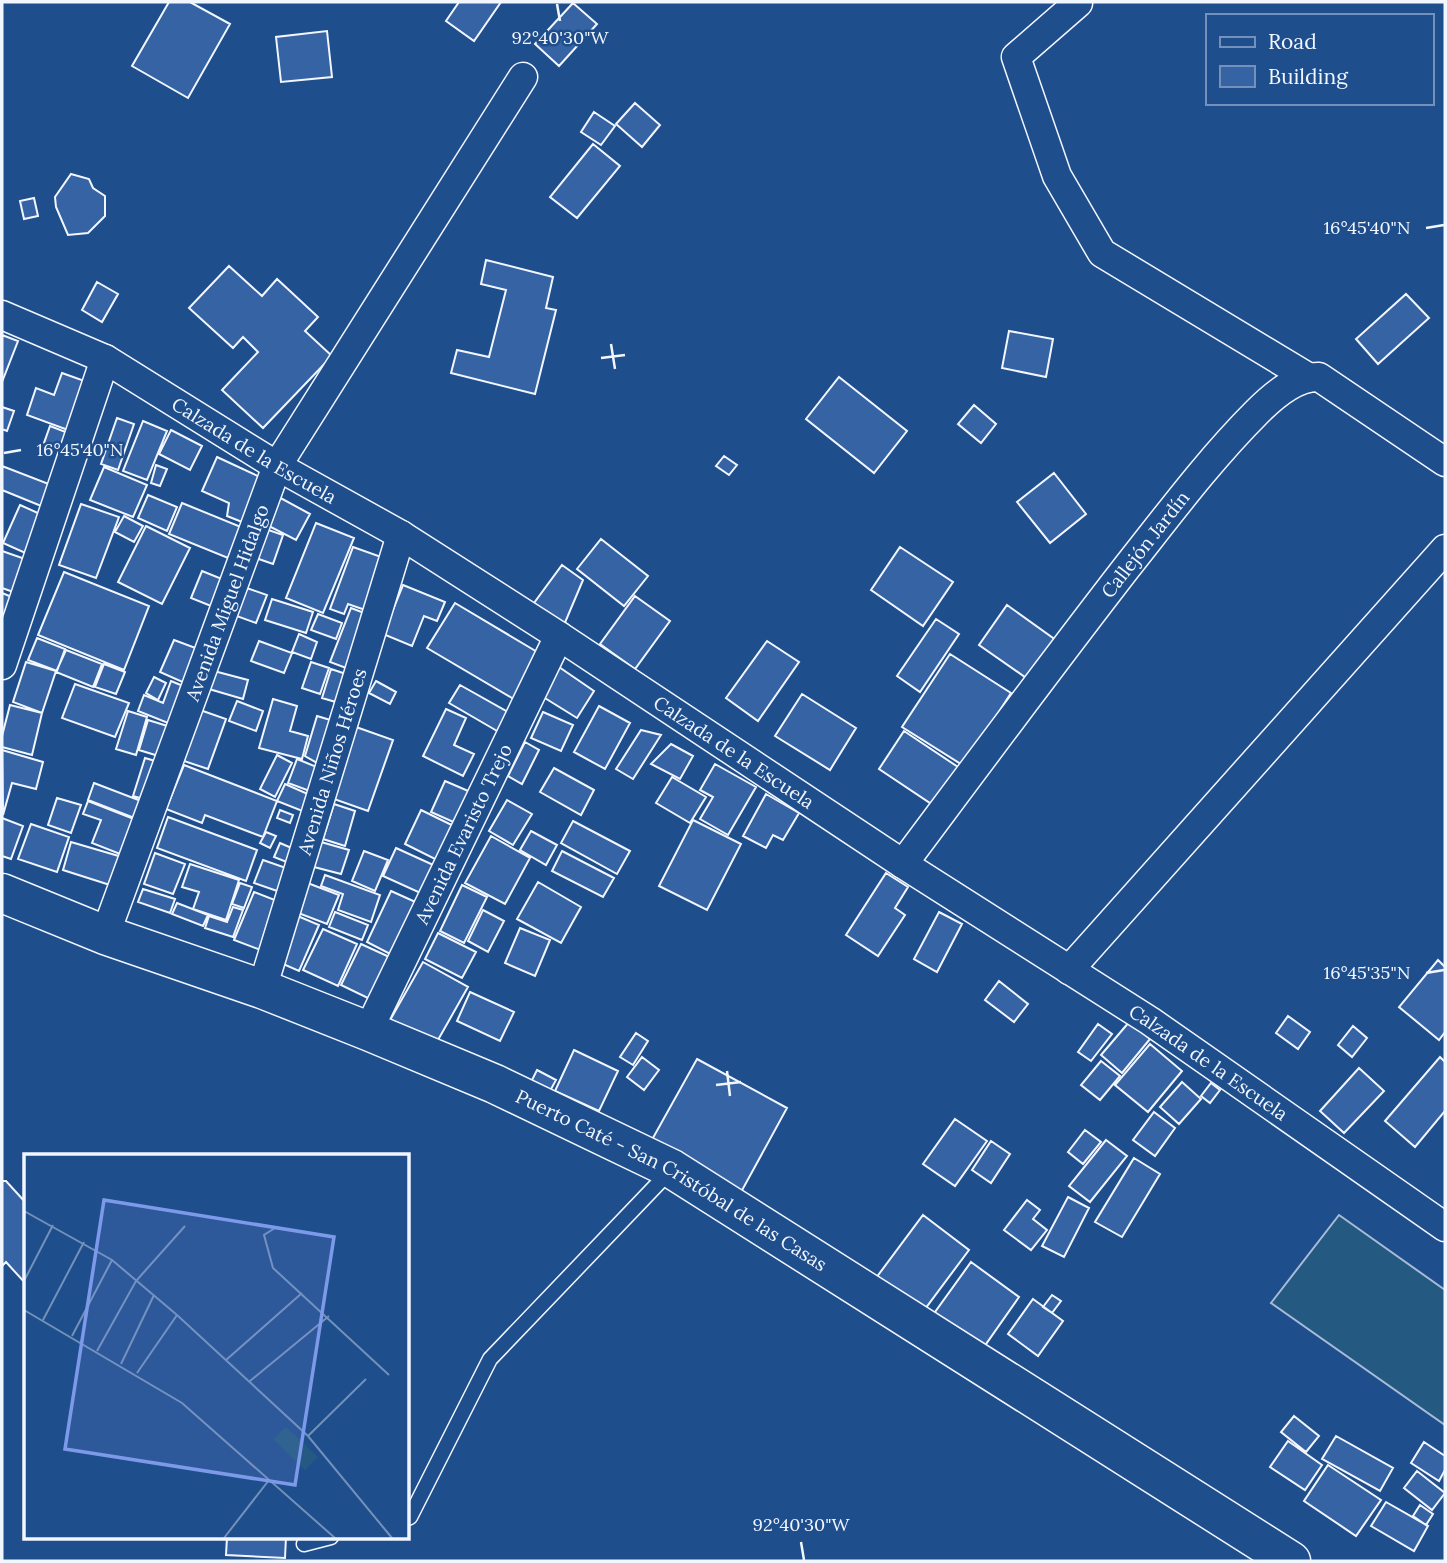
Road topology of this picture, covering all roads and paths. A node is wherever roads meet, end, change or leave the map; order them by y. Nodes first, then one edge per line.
1 (1078, 3) edge
2 (523, 77) dead end
3 (2, 315) edge
4 (105, 359) junction
5 (1306, 376) junction
6 (1445, 462) edge
7 (276, 466) junction
8 (401, 535) junction
9 (1445, 549) edge
10 (559, 636) junction
11 (2, 666) edge
12 (902, 864) junction
13 (2, 893) edge
14 (105, 935) junction
15 (1069, 970) junction
16 (262, 989) junction
17 (368, 1031) junction
18 (672, 1169) junction
19 (1445, 1227) edge
20 (410, 1517) edge
21 (327, 1538) edge
22 (304, 1544) dead end
23 (1287, 1560) edge

1 - 5 street
2 - 7 street, Avenida Miguel Hidalgo
3 - 4 street, Calzada de la Escuela
4 - 7 street, Calzada de la Escuela
4 - 11 street
5 - 6 street
5 - 12 street, Callejón Jardín
7 - 8 street, Calzada de la Escuela
7 - 14 street, Avenida Miguel Hidalgo
8 - 10 street, Calzada de la Escuela
8 - 16 street, Avenida Niños Héroes
9 - 15 street
10 - 12 street, Calzada de la Escuela
10 - 17 street, Avenida Evaristo Trejo
12 - 15 street, Calzada de la Escuela
13 - 14 main road, Puerto Caté - San Cristóbal de las Casas
14 - 16 main road, Puerto Caté - San Cristóbal de las Casas
15 - 19 street, Calzada de la Escuela
16 - 17 main road, Puerto Caté - San Cristóbal de las Casas
17 - 18 main road, Puerto Caté - San Cristóbal de las Casas
18 - 20 lane
18 - 23 main road, Puerto Caté - San Cristóbal de las Casas
21 - 22 lane

